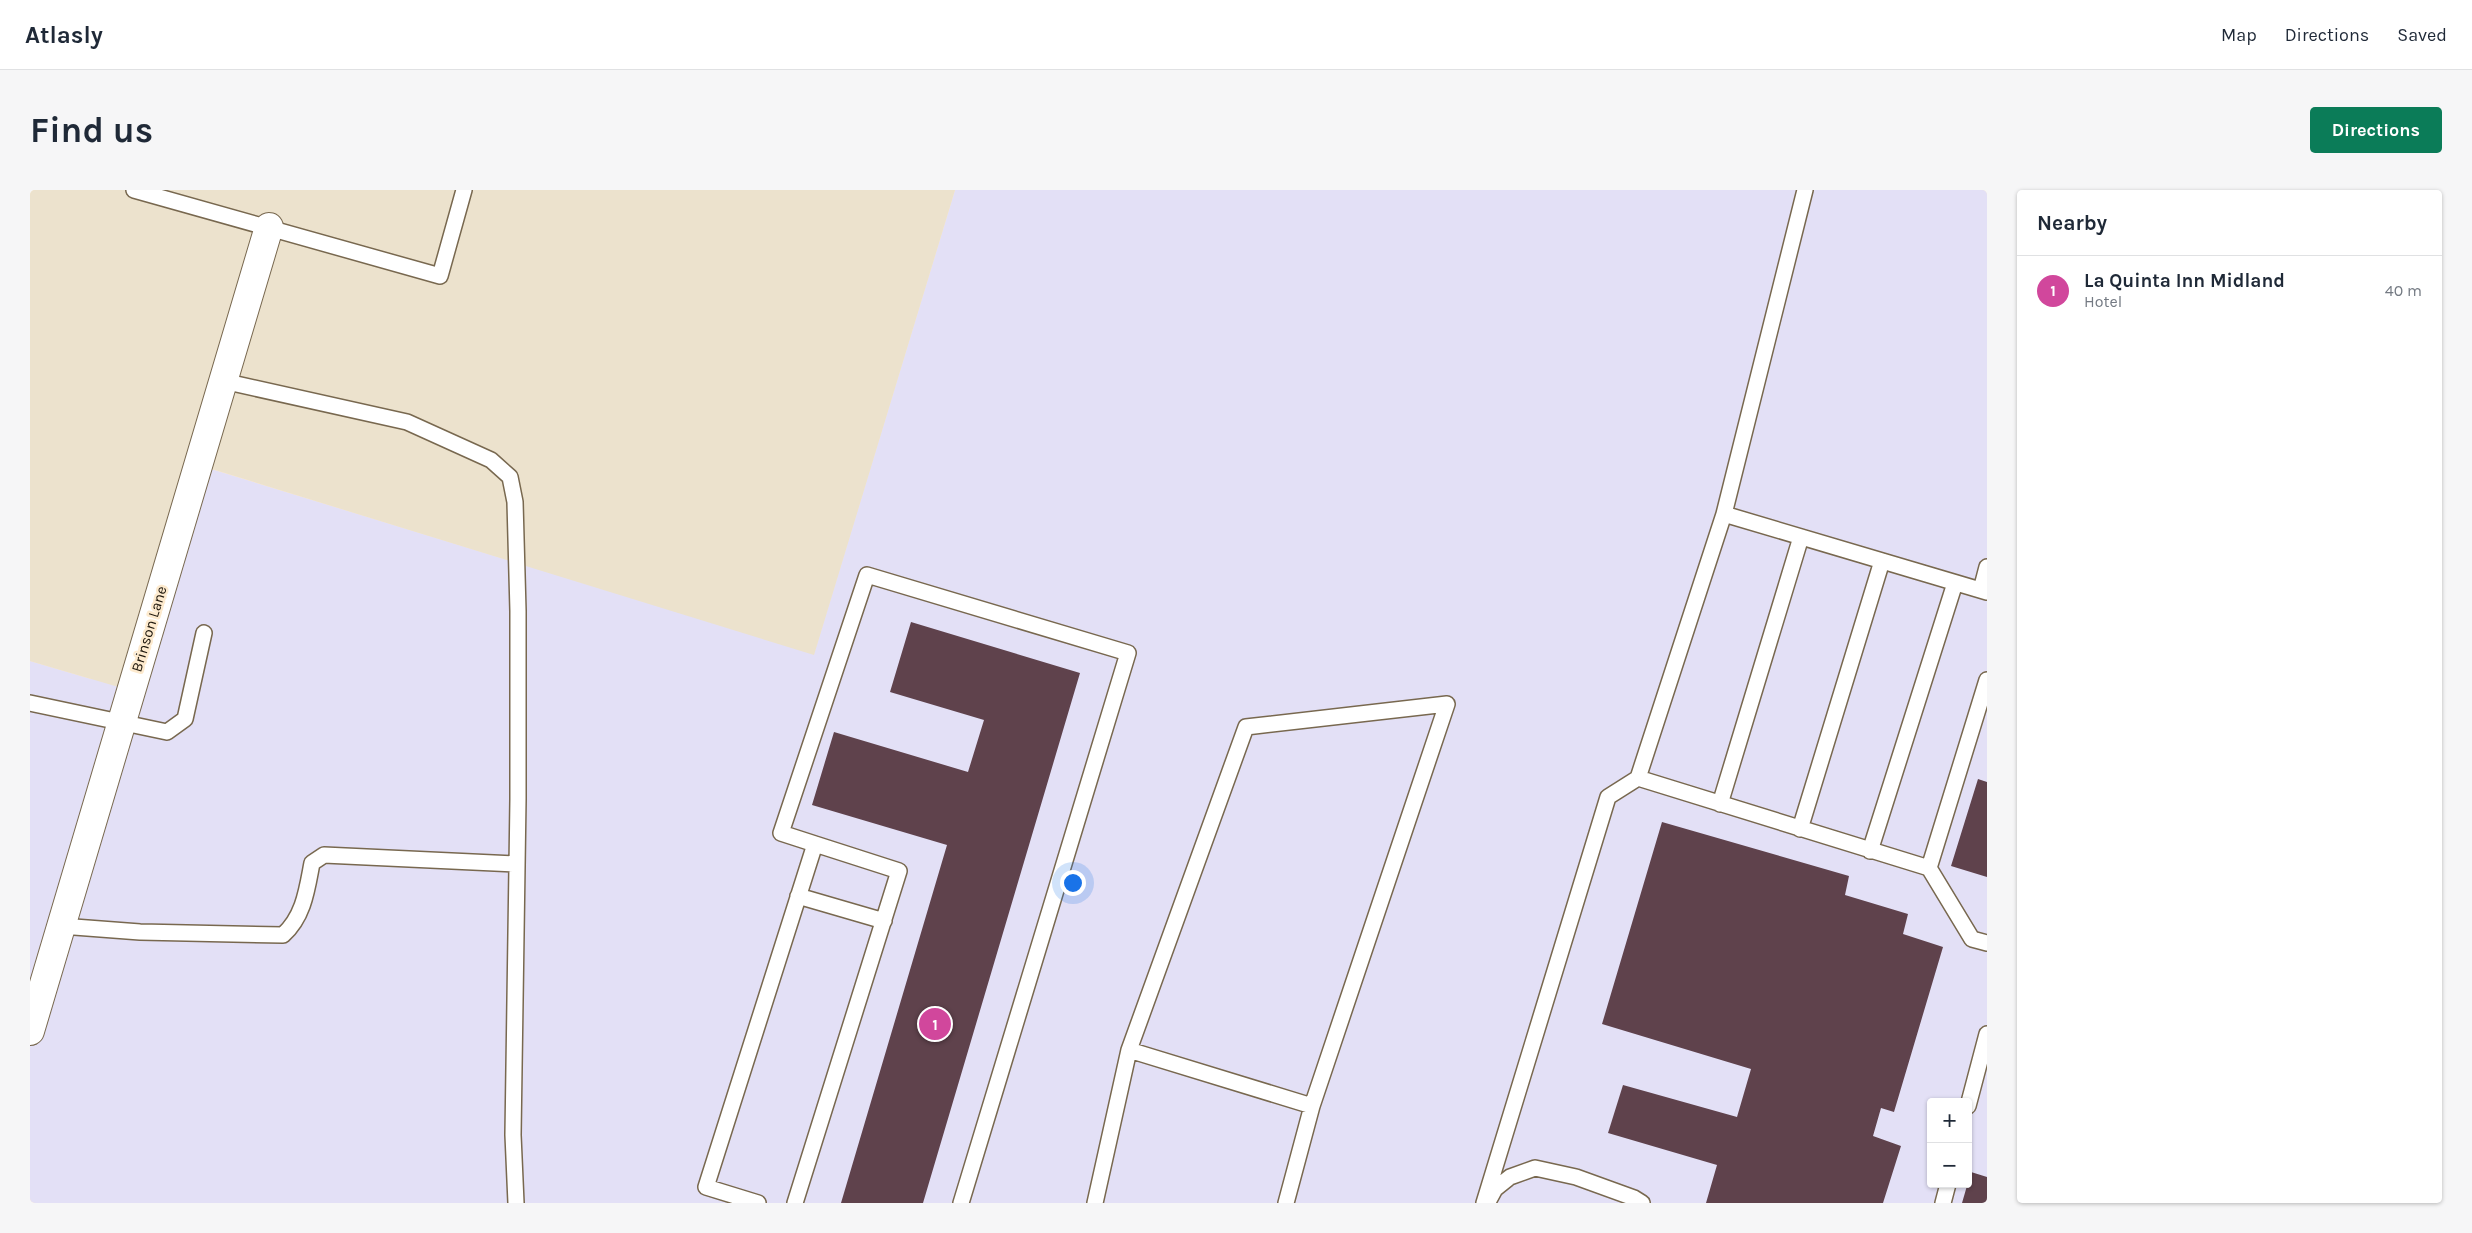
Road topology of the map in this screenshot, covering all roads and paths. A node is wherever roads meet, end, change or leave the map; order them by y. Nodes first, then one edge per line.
1 (134, 190) edge
2 (464, 190) edge
3 (1805, 190) edge
4 (269, 227) junction
5 (223, 381) junction
6 (1724, 514) junction
7 (1801, 537) junction
8 (1882, 561) junction
9 (1987, 567) edge
10 (1955, 583) junction
11 (1984, 591) edge
12 (204, 633) dead end
13 (1987, 680) edge
14 (30, 704) edge
15 (122, 722) junction
16 (1638, 778) junction
17 (1720, 804) junction
18 (1800, 829) junction
19 (814, 844) junction
20 (1870, 851) junction
21 (517, 864) junction
22 (1929, 868) junction
23 (798, 896) junction
24 (884, 920) junction
25 (61, 926) junction
26 (1987, 943) edge
27 (31, 1023) edge
28 (1987, 1034) edge
29 (1129, 1050) junction
30 (1970, 1098) edge
31 (1312, 1106) junction
32 (1947, 1188) edge
33 (516, 1203) edge
34 (758, 1203) edge
35 (795, 1203) edge
36 (961, 1203) edge
37 (1095, 1203) edge
38 (1286, 1203) edge
39 (1485, 1203) edge
40 (1642, 1203) edge
41 (1943, 1203) edge

1 - 4 lane
2 - 4 lane
3 - 6 lane
4 - 5 street, Brinson Lane
5 - 15 street, Brinson Lane
5 - 21 lane
6 - 7 lane
6 - 16 lane
7 - 8 lane
7 - 17 lane
8 - 10 lane
8 - 18 lane
9 - 11 lane
10 - 11 lane
10 - 20 lane
12 - 15 lane
13 - 22 lane
14 - 15 lane
15 - 25 street, Brinson Lane
16 - 17 lane
16 - 39 lane
17 - 18 lane
18 - 20 lane
19 - 23 lane
19 - 24 lane
19 - 36 lane
20 - 22 lane
21 - 25 lane
21 - 33 lane
22 - 26 lane
23 - 24 lane
23 - 34 lane
24 - 35 lane
25 - 27 street, Brinson Lane
28 - 30 lane
29 - 31 lane
29 - 31 lane
29 - 37 lane
31 - 38 lane
32 - 41 lane
39 - 40 lane

